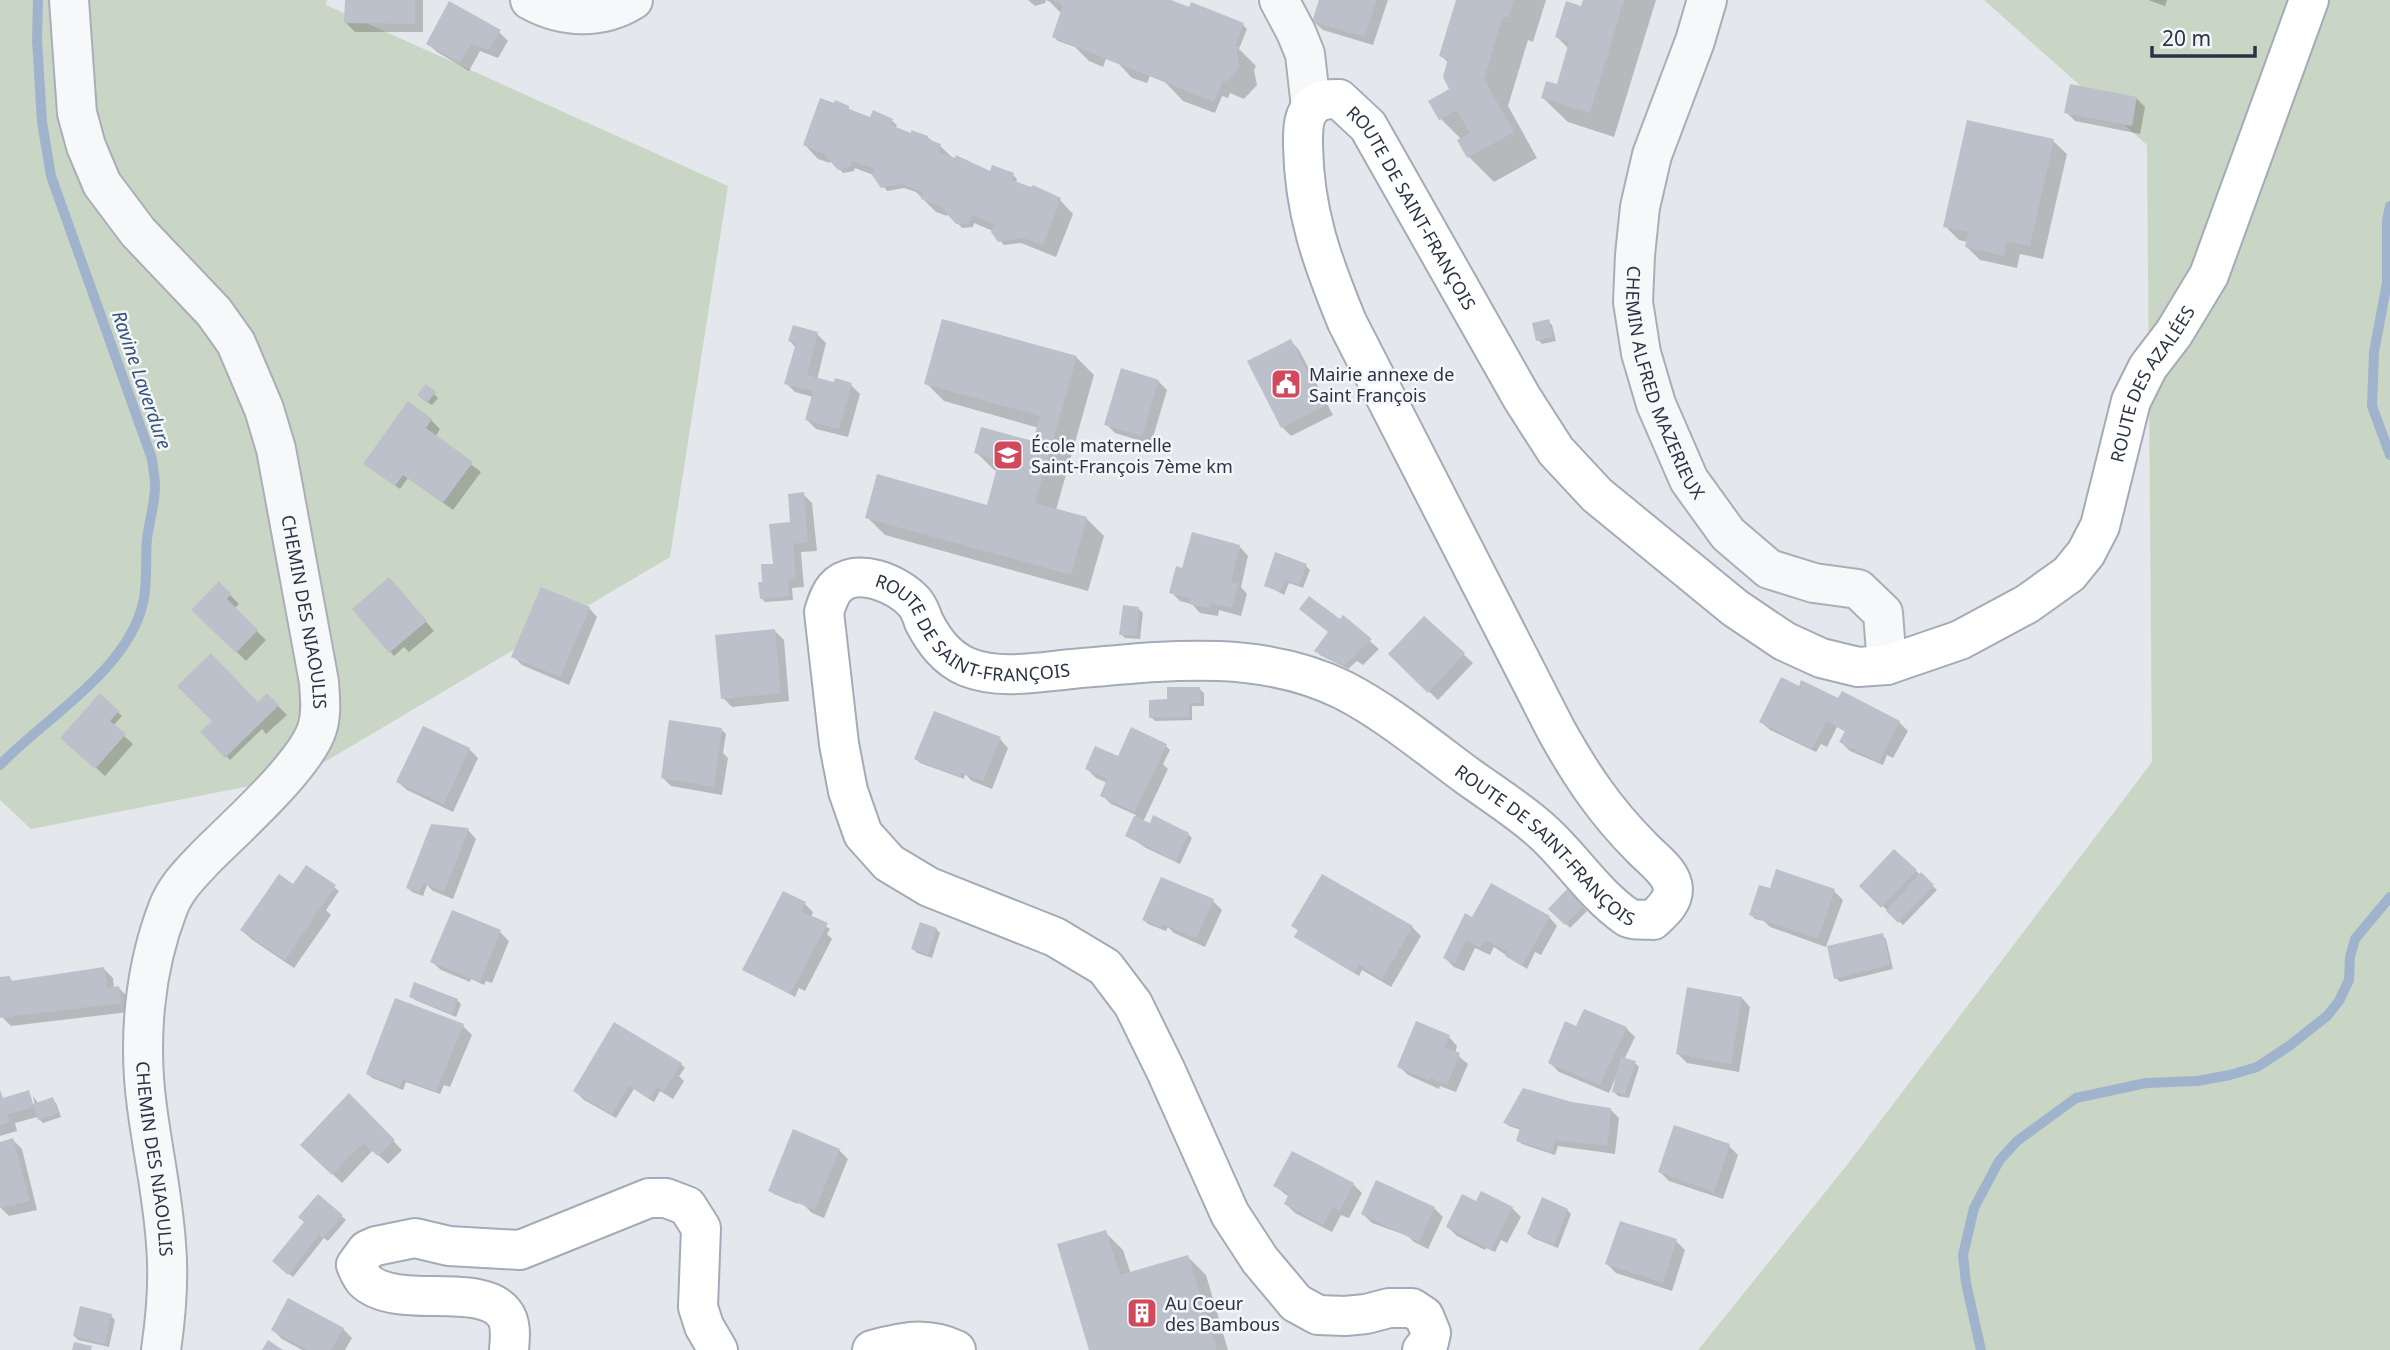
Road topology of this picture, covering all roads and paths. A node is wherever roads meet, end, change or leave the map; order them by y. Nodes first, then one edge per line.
1 (69, 0) edge
2 (530, 0) edge
3 (633, 0) edge
4 (1707, 0) edge
5 (2309, 0) edge
6 (1294, 10) edge
7 (1311, 107) junction
8 (1887, 665) junction
9 (161, 1350) edge
10 (509, 1350) edge
11 (718, 1350) edge
12 (872, 1350) edge
13 (956, 1350) edge
14 (1422, 1350) edge

1 - 9 street, CHEMIN DES NIAOULIS
2 - 3 street
4 - 8 street, CHEMIN ALFRED MAZERIEUX
5 - 8 main road, ROUTE DES AZALÉES
6 - 7 street
7 - 8 main road, ROUTE DE SAINT-FRANÇOIS
7 - 14 main road, ROUTE DE SAINT-FRANÇOIS
10 - 11 main road
12 - 13 main road

